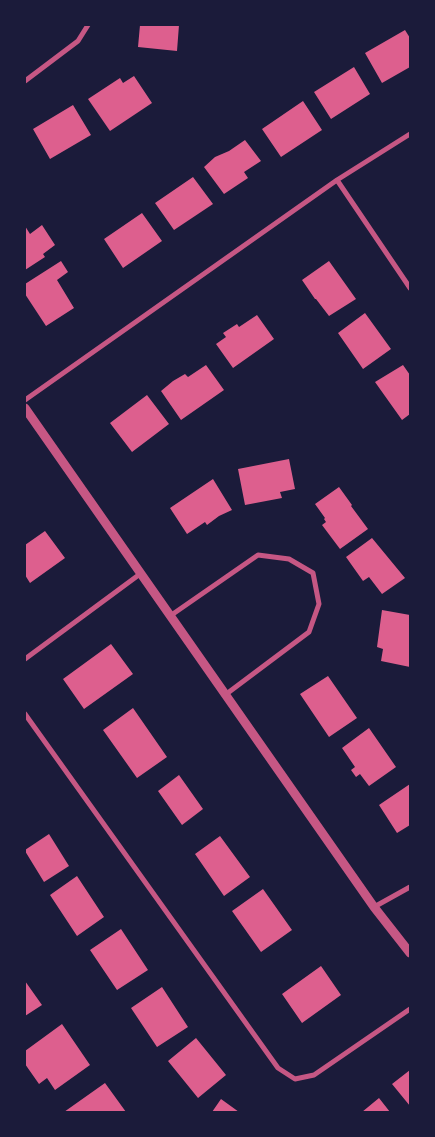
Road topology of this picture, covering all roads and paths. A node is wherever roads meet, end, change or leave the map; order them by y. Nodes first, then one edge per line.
1 (88, 25) edge
2 (25, 80) edge
3 (410, 134) edge
4 (337, 180) junction
5 (410, 288) edge
6 (25, 400) edge
7 (25, 408) edge
8 (140, 574) junction
9 (170, 616) junction
10 (25, 658) edge
11 (225, 695) junction
12 (25, 714) edge
13 (410, 887) edge
14 (374, 907) junction
15 (410, 953) edge
16 (410, 1009) edge

1 - 2 street
3 - 4 street
4 - 5 street
4 - 6 street
7 - 8 street
8 - 9 street
8 - 10 street
9 - 11 street
9 - 11 street
11 - 14 street
12 - 16 street
13 - 14 street
14 - 15 street

